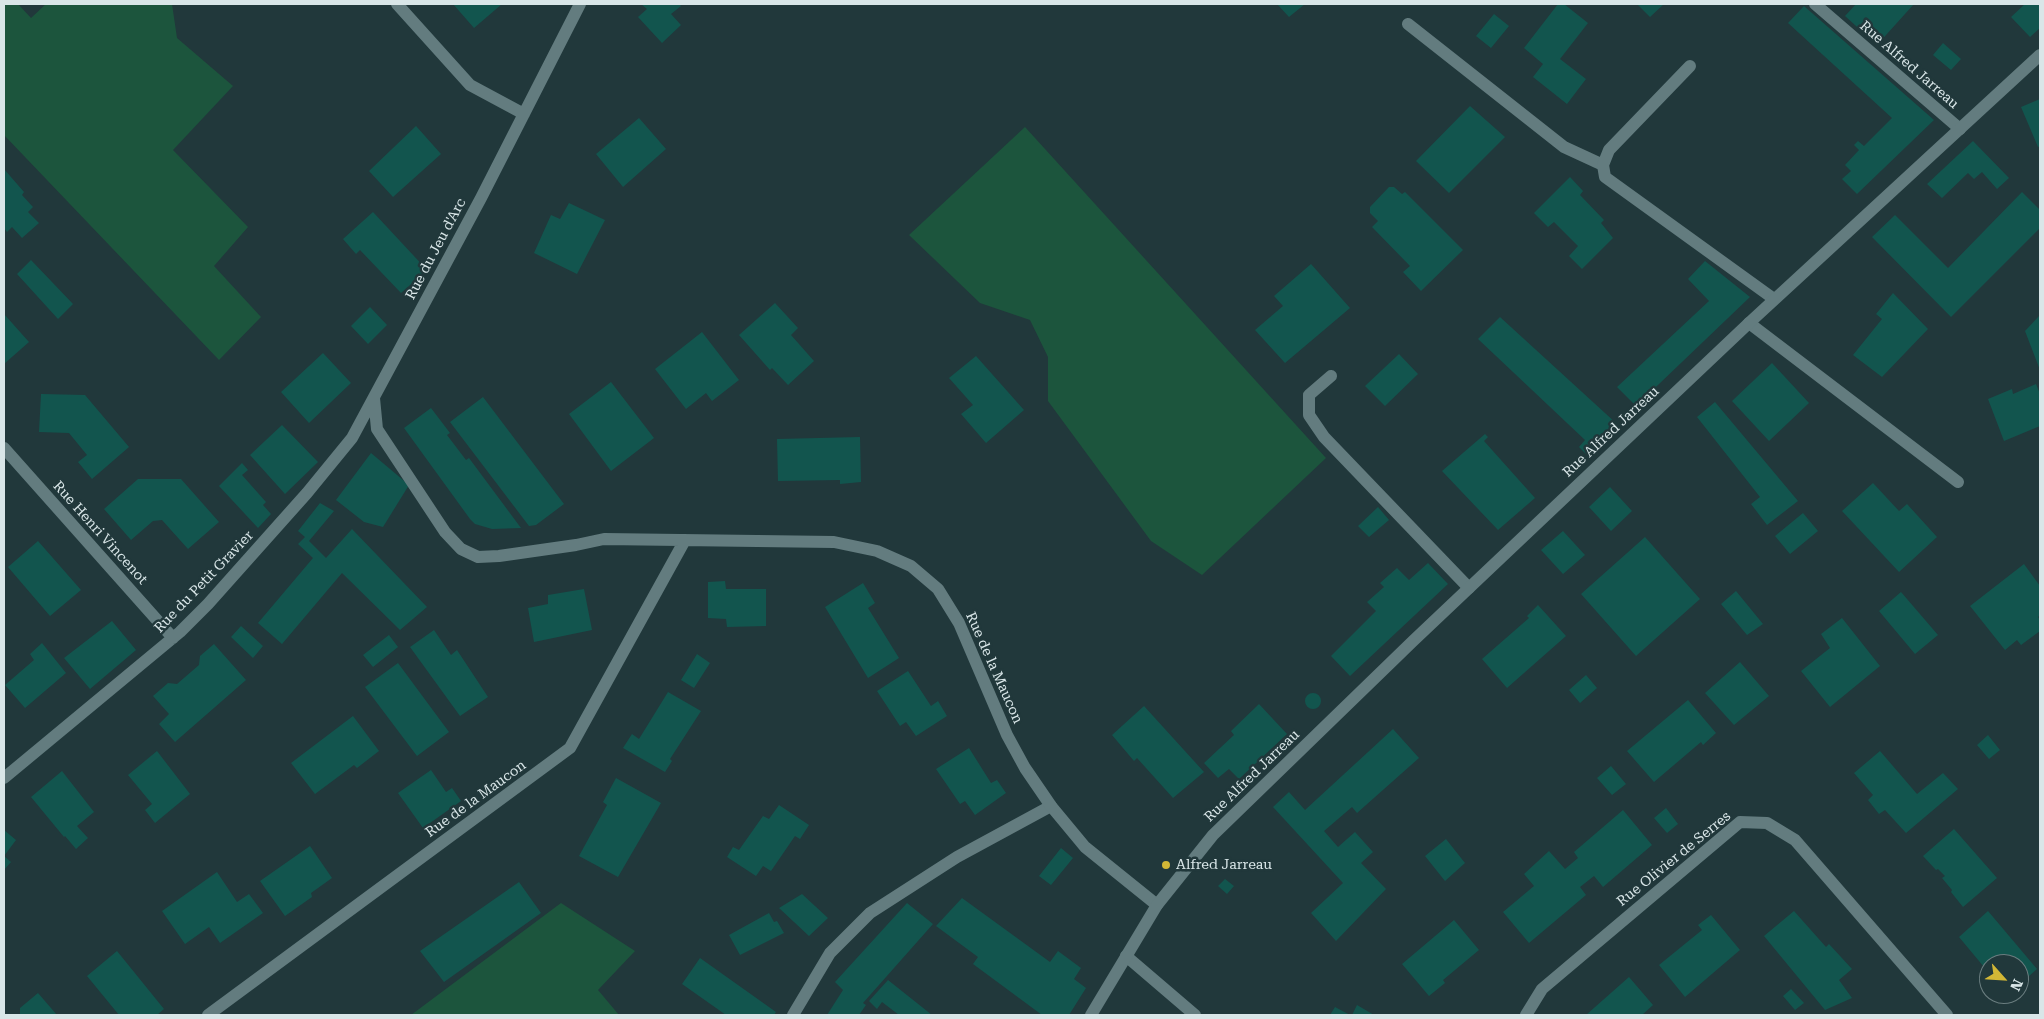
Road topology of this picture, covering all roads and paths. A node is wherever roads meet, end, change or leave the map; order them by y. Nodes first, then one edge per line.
1 (397, 4) edge
2 (580, 4) edge
3 (1815, 4) edge
4 (1408, 24) dead end
5 (2040, 55) edge
6 (1690, 66) dead end
7 (524, 114) junction
8 (1960, 129) junction
9 (1603, 165) junction
10 (1774, 299) junction
11 (1749, 323) junction
12 (1331, 376) dead end
13 (374, 398) junction
14 (4, 448) edge
15 (1958, 482) dead end
16 (685, 540) junction
17 (1469, 588) junction
18 (173, 638) junction
19 (4, 778) edge
20 (1051, 806) junction
21 (1157, 905) junction
22 (1126, 956) junction
23 (208, 1015) edge
24 (792, 1015) edge
25 (1091, 1015) edge
26 (1195, 1015) edge
27 (1526, 1015) edge
28 (1947, 1015) edge

1 - 7 street
2 - 7 street, Rue du Jeu d'Arc
3 - 8 street, Rue Alfred Jarreau
4 - 9 street
5 - 8 street, Rue Alfred Jarreau
6 - 9 street
7 - 13 street, Rue du Jeu d'Arc
8 - 10 street, Rue Alfred Jarreau
9 - 10 street
10 - 11 street, Rue Alfred Jarreau
11 - 15 street
11 - 17 street, Rue Alfred Jarreau
12 - 17 street
13 - 16 street, Rue de la Maucon
13 - 18 street, Rue du Petit Gravier
14 - 18 street, Rue Henri Vincenot
16 - 20 street, Rue de la Maucon
16 - 23 street, Rue de la Maucon
17 - 21 street, Rue Alfred Jarreau
18 - 19 street, Rue du Petit Gravier
20 - 21 street, Rue de la Maucon
20 - 24 street
21 - 22 street, Rue Alfred Jarreau
22 - 25 street, Rue Alfred Jarreau
22 - 26 street
27 - 28 street, Rue Olivier de Serres

